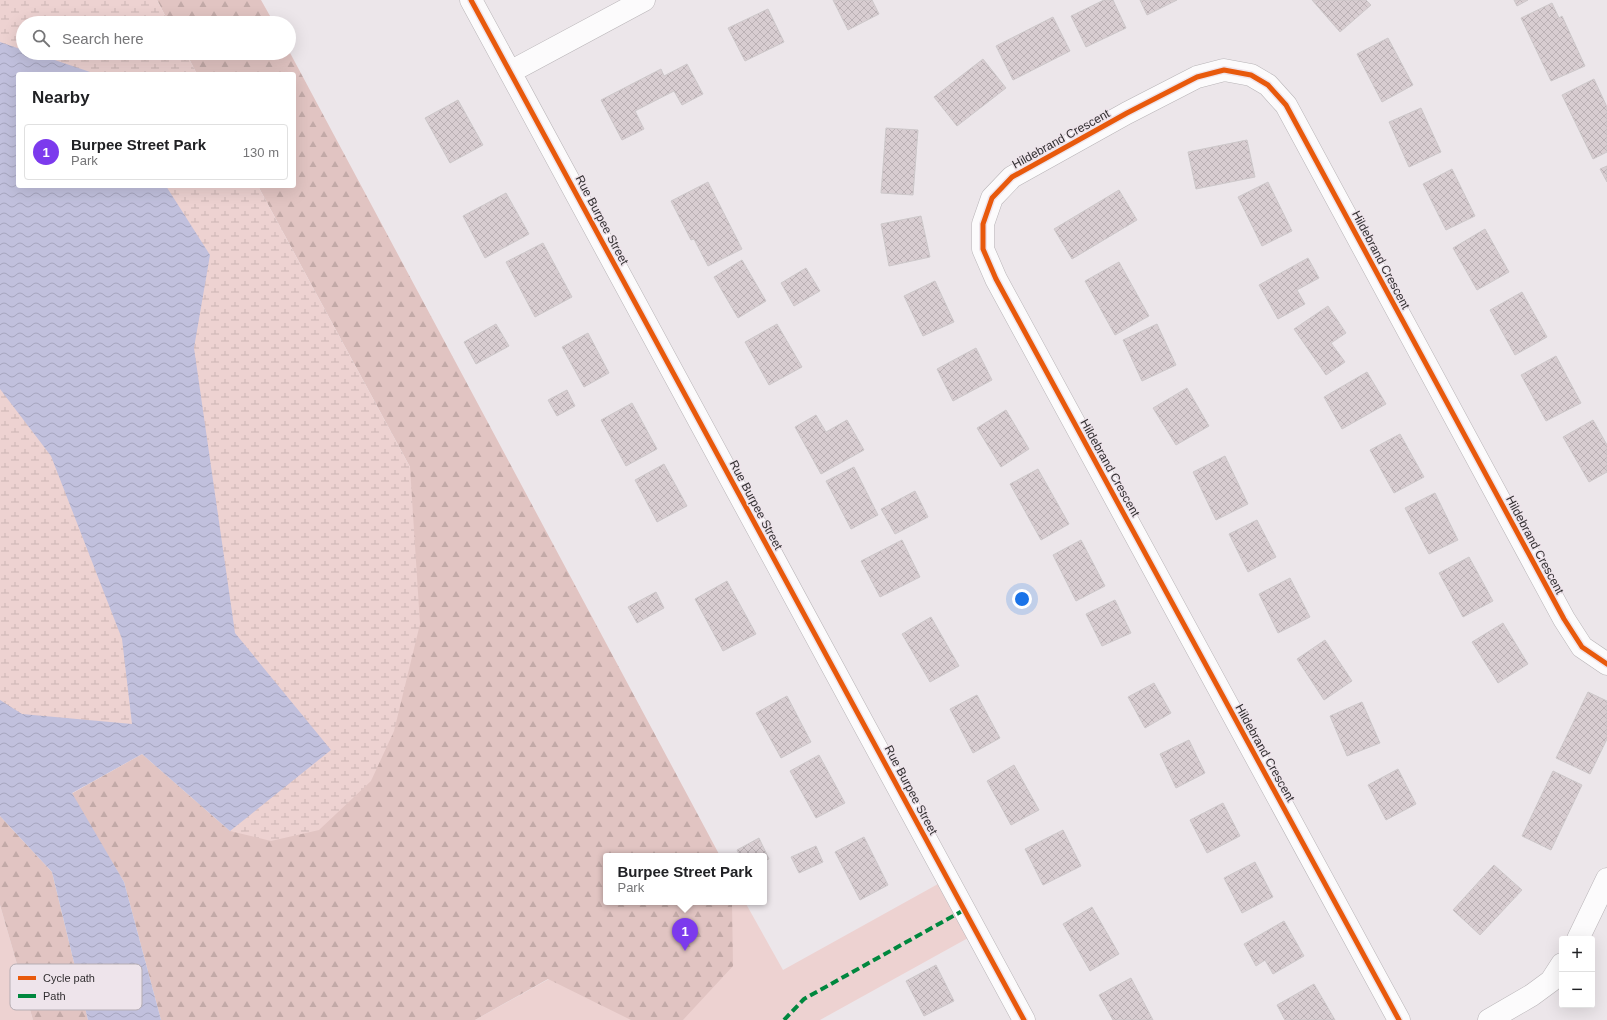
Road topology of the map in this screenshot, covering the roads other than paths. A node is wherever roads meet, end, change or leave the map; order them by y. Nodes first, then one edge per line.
1 (471, 0) edge
2 (644, 0) edge
3 (510, 72) junction
4 (1607, 664) edge
5 (1607, 879) edge
6 (1579, 936) edge
7 (1559, 969) edge
8 (1024, 1020) edge
9 (1399, 1020) edge
10 (1489, 1020) edge

1 - 3 street, Rue Burpee Street
2 - 3 street
3 - 8 street, Rue Burpee Street
4 - 9 street, Hildebrand Crescent
5 - 6 street
7 - 10 street

